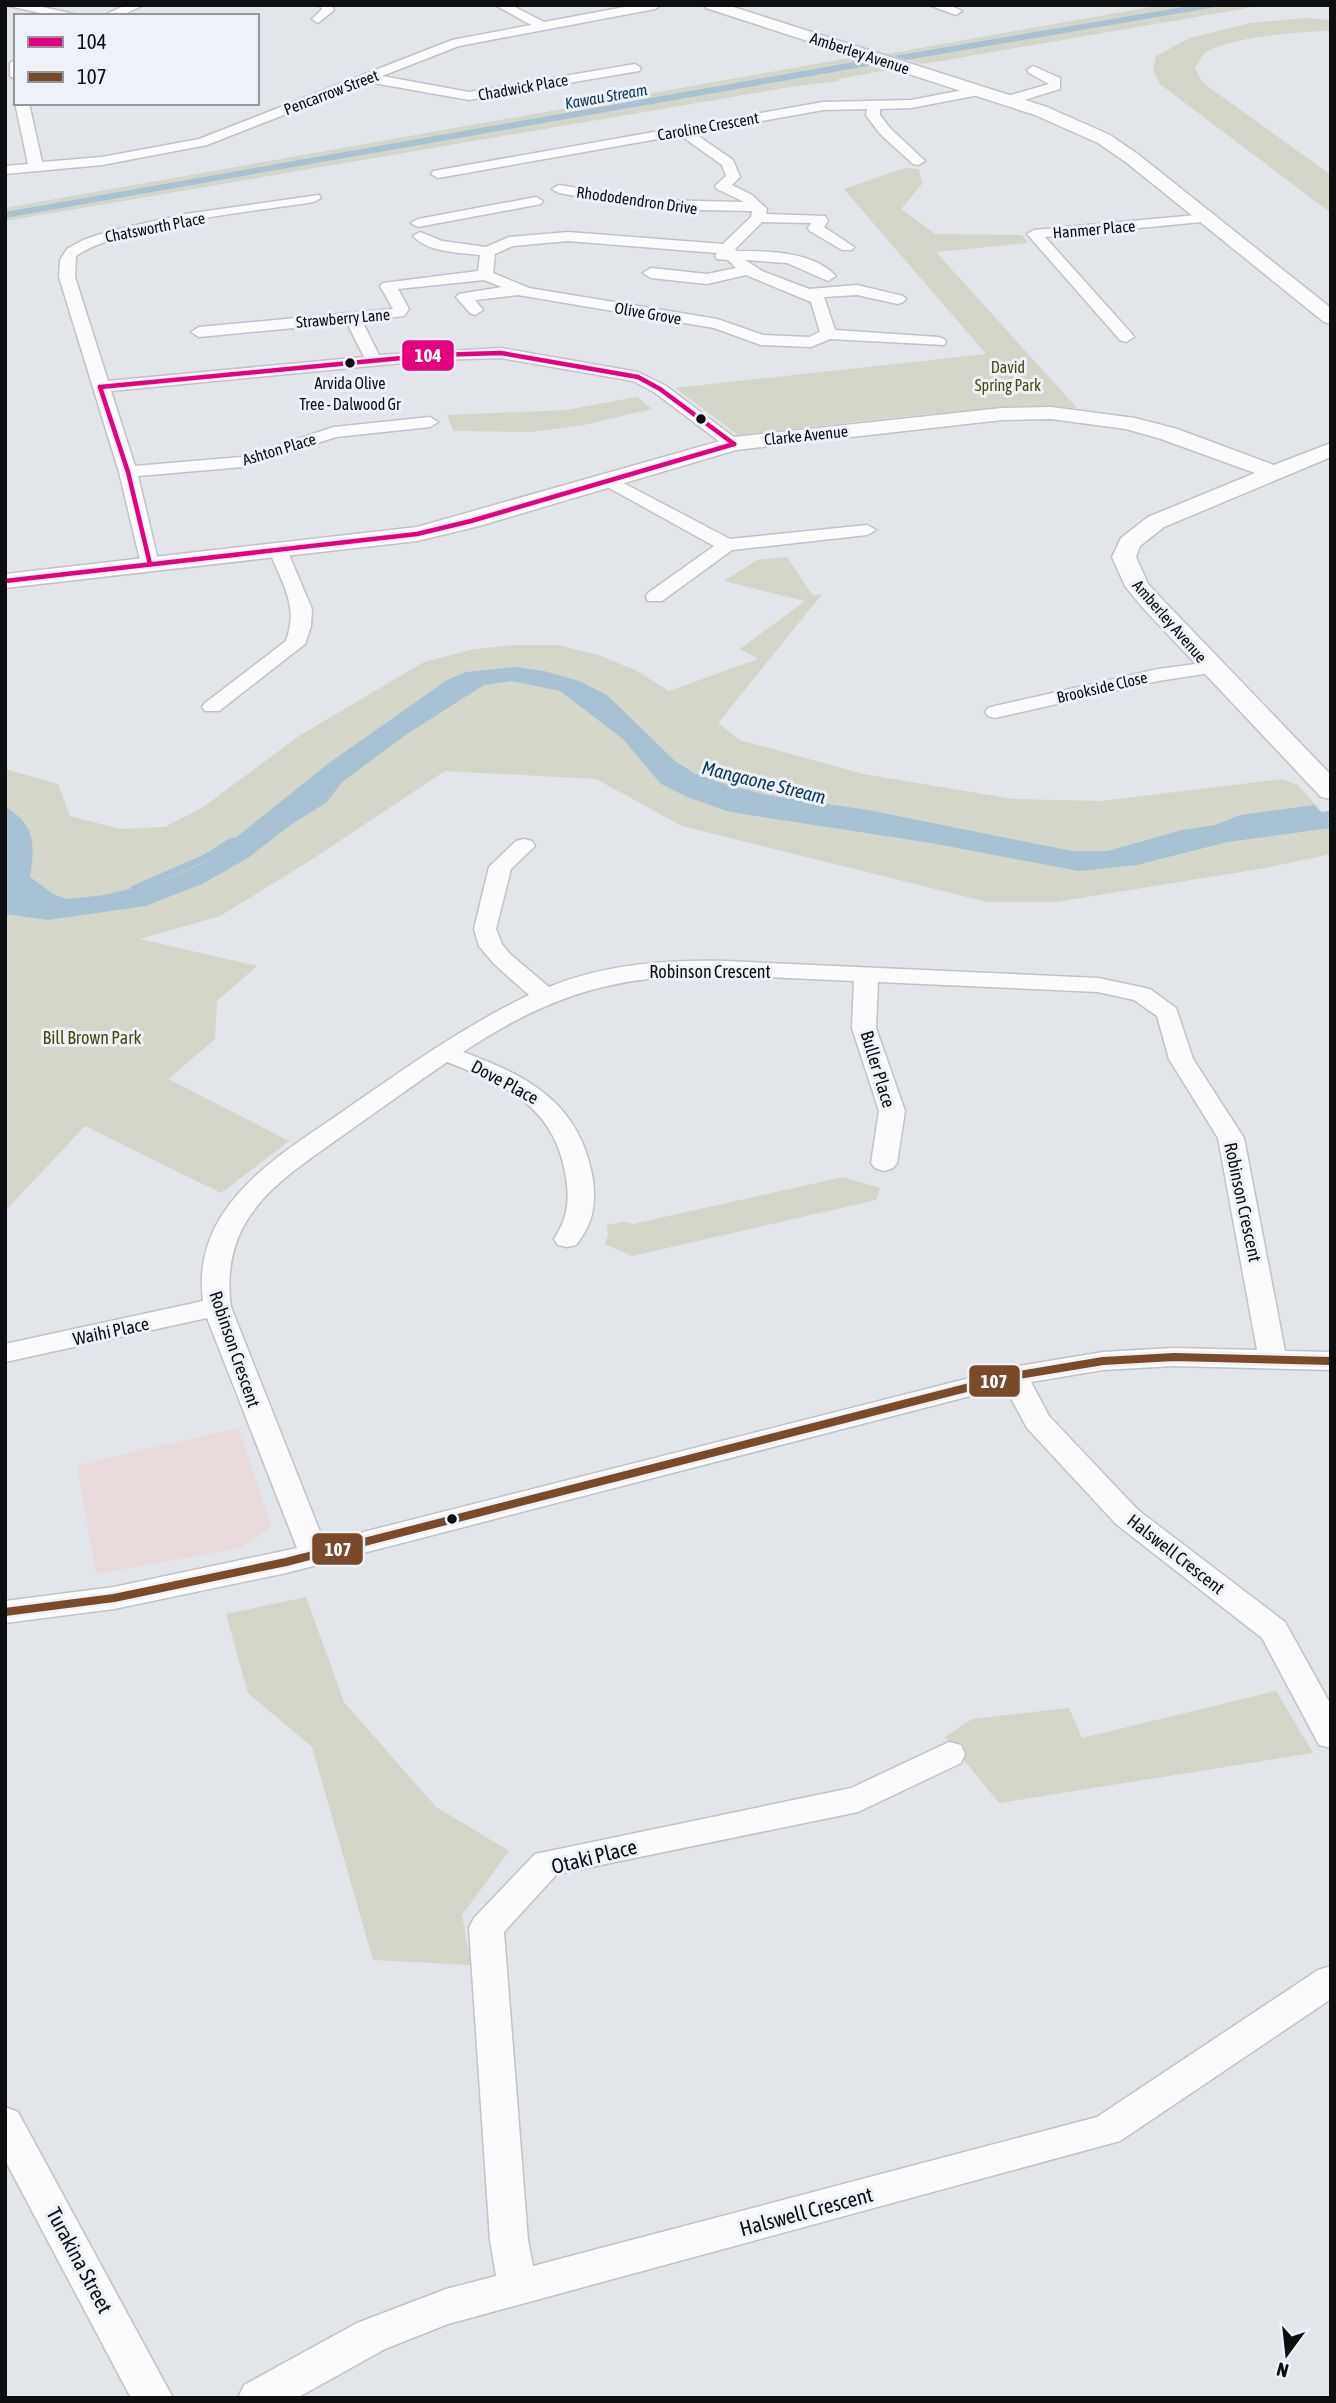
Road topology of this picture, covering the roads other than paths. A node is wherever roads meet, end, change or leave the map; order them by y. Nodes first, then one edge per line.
1 (11, 5) edge
2 (138, 5) edge
3 (325, 5) edge
4 (501, 5) edge
5 (655, 5) edge
6 (711, 5) edge
7 (935, 5) edge
8 (956, 11) dead end
9 (64, 14) edge
10 (113, 14) edge
11 (318, 19) dead end
12 (542, 26) junction
13 (635, 68) dead end
14 (1033, 70) dead end
15 (369, 78) junction
16 (979, 91) junction
17 (1009, 100) junction
18 (22, 105) edge
19 (874, 105) junction
20 (683, 131) junction
21 (918, 161) dead end
22 (36, 167) junction
23 (5, 170) edge
24 (438, 174) dead end
25 (559, 189) dead end
26 (314, 198) dead end
27 (536, 201) dead end
28 (481, 211) junction
29 (758, 212) junction
30 (1207, 218) junction
31 (419, 229) joint
32 (533, 238) junction
33 (847, 247) dead end
34 (489, 252) junction
35 (729, 252) junction
36 (747, 270) junction
37 (651, 273) dead end
38 (486, 275) junction
39 (828, 276) dead end
40 (520, 290) junction
41 (809, 294) junction
42 (898, 299) dead end
43 (475, 310) dead end
44 (352, 317) junction
45 (1331, 318) edge
46 (199, 332) dead end
47 (828, 334) junction
48 (1126, 337) dead end
49 (777, 341) junction
50 (802, 342) junction
51 (938, 342) dead end
52 (769, 356) dead end
53 (816, 358) dead end
54 (374, 361) junction
55 (100, 387) junction
56 (430, 422) dead end
57 (734, 444) junction
58 (1331, 449) edge
59 (128, 472) junction
60 (1276, 473) junction
61 (608, 480) junction
62 (867, 530) dead end
63 (727, 545) junction
64 (278, 550) junction
65 (150, 564) junction
66 (5, 581) edge
67 (655, 597) dead end
68 (1210, 668) junction
69 (212, 707) dead end
70 (995, 712) dead end
71 (1324, 784) edge
72 (524, 846) dead end
73 (866, 974) junction
74 (545, 996) junction
75 (444, 1053) junction
76 (884, 1164) dead end
77 (567, 1239) dead end
78 (217, 1307) junction
79 (5, 1353) edge
80 (1272, 1357) junction
81 (1331, 1361) edge
82 (1013, 1376) junction
83 (315, 1554) junction
84 (5, 1612) edge
85 (1331, 1736) edge
86 (949, 1754) dead end
87 (1331, 1980) edge
88 (5, 2123) edge
89 (518, 2288) junction
90 (153, 2398) edge
91 (258, 2398) edge

1 - 9 street
2 - 10 street
3 - 11 street
4 - 12 street
5 - 12 street, Pencarrow Street
6 - 16 street, Amberley Avenue
7 - 8 street
12 - 15 street, Pencarrow Street
13 - 15 street, Chadwick Place
14 - 17 street
15 - 22 street, Pencarrow Street
16 - 17 street, Amberley Avenue
16 - 19 street, Caroline Crescent
17 - 30 street, Amberley Avenue
18 - 22 street
19 - 20 street, Caroline Crescent
19 - 21 street
20 - 24 street, Caroline Crescent
20 - 29 street
22 - 23 street, Pencarrow Street
25 - 29 street, Rhododendron Drive
26 - 55 street, Chatsworth Place
27 - 28 street
28 - 31 street
28 - 32 street
29 - 33 street
29 - 35 street
30 - 45 street, Amberley Avenue
30 - 48 street, Hanmer Place
31 - 34 street
32 - 34 street
32 - 35 street
34 - 38 street
35 - 36 street
35 - 39 street
36 - 37 street
36 - 41 street
38 - 40 street, Olive Grove
38 - 44 street, Strawberry Lane
40 - 43 street
40 - 49 street, Olive Grove
41 - 42 street
41 - 47 street
44 - 46 street, Strawberry Lane
44 - 54 street
47 - 50 street, Olive Grove
47 - 51 street
49 - 50 street, Olive Grove
49 - 52 street
50 - 53 street
54 - 55 street
54 - 57 street
55 - 59 street, Chatsworth Place
56 - 59 street, Ashton Place
57 - 60 street, Clarke Avenue
57 - 61 street, Clarke Avenue
58 - 60 street, Amberley Avenue
59 - 65 street, Chatsworth Place
60 - 68 street, Amberley Avenue
61 - 63 street
61 - 64 street, Clarke Avenue
62 - 63 street
63 - 67 street
64 - 65 street, Clarke Avenue
64 - 69 street
65 - 66 street, Clarke Avenue
68 - 70 street, Brookside Close
68 - 71 street, Amberley Avenue
72 - 74 street
73 - 74 street, Robinson Crescent
73 - 76 street, Buller Place
73 - 80 street, Robinson Crescent
74 - 75 street, Robinson Crescent
75 - 77 street, Dove Place
75 - 78 street, Robinson Crescent
78 - 79 street, Waihi Place
78 - 83 street, Robinson Crescent
80 - 81 street
80 - 82 street
82 - 83 street
82 - 85 street, Halswell Crescent
83 - 84 street
86 - 89 street, Otaki Place
87 - 89 street, Halswell Crescent
88 - 90 street, Turakina Street
89 - 91 street, Halswell Crescent

